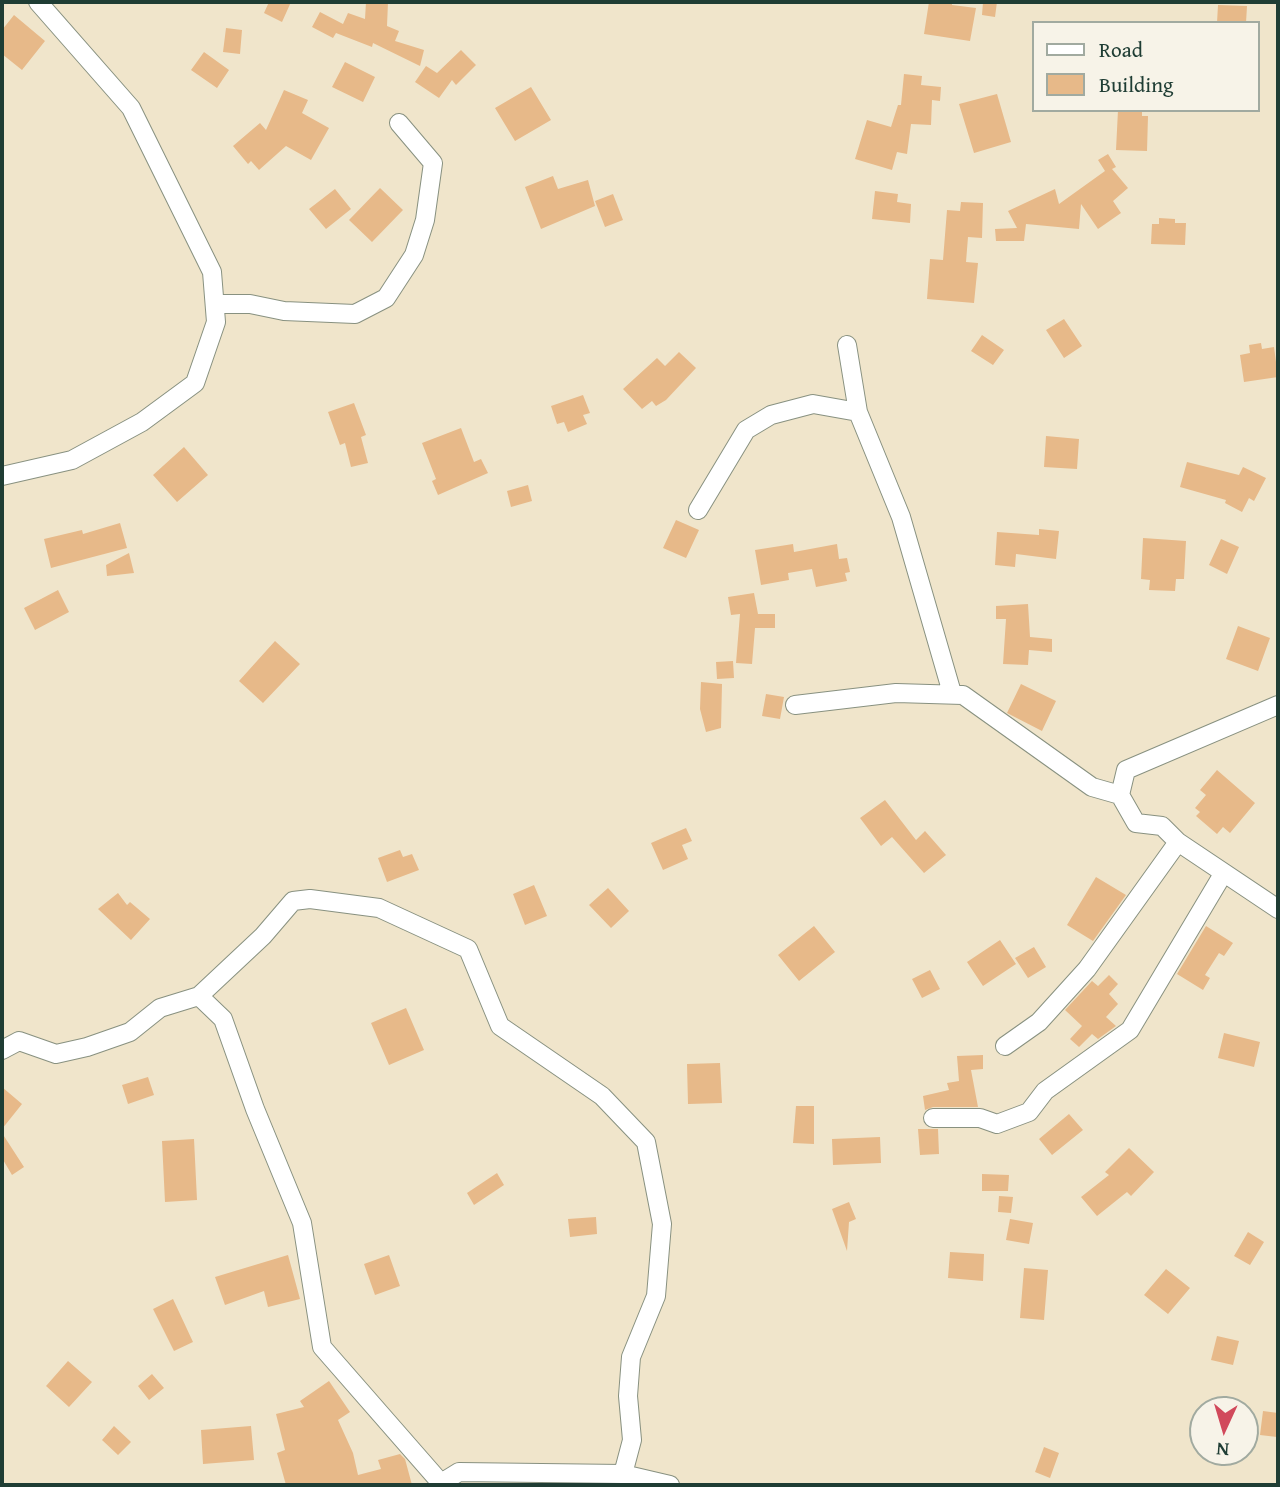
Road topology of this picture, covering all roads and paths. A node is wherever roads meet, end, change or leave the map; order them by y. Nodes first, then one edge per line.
1 (38, 2) edge
2 (398, 123) dead end
3 (215, 304) junction
4 (847, 345) dead end
5 (858, 412) junction
6 (2, 476) edge
7 (698, 510) dead end
8 (952, 693) junction
9 (795, 705) dead end
10 (1278, 705) edge
11 (1120, 795) junction
12 (1178, 842) junction
13 (1223, 874) junction
14 (1278, 909) edge
15 (199, 996) junction
16 (1005, 1046) dead end
17 (2, 1051) edge
18 (933, 1118) dead end
19 (623, 1474) junction
20 (439, 1483) edge
21 (670, 1485) edge

1 - 3 street
2 - 3 street
3 - 6 street
4 - 5 street
5 - 7 street
5 - 8 street
8 - 9 street
8 - 11 street
10 - 11 street
11 - 12 street
12 - 13 street
12 - 16 street
13 - 14 street
13 - 18 street
15 - 17 street
15 - 19 street
15 - 20 street
19 - 20 street
19 - 21 street

